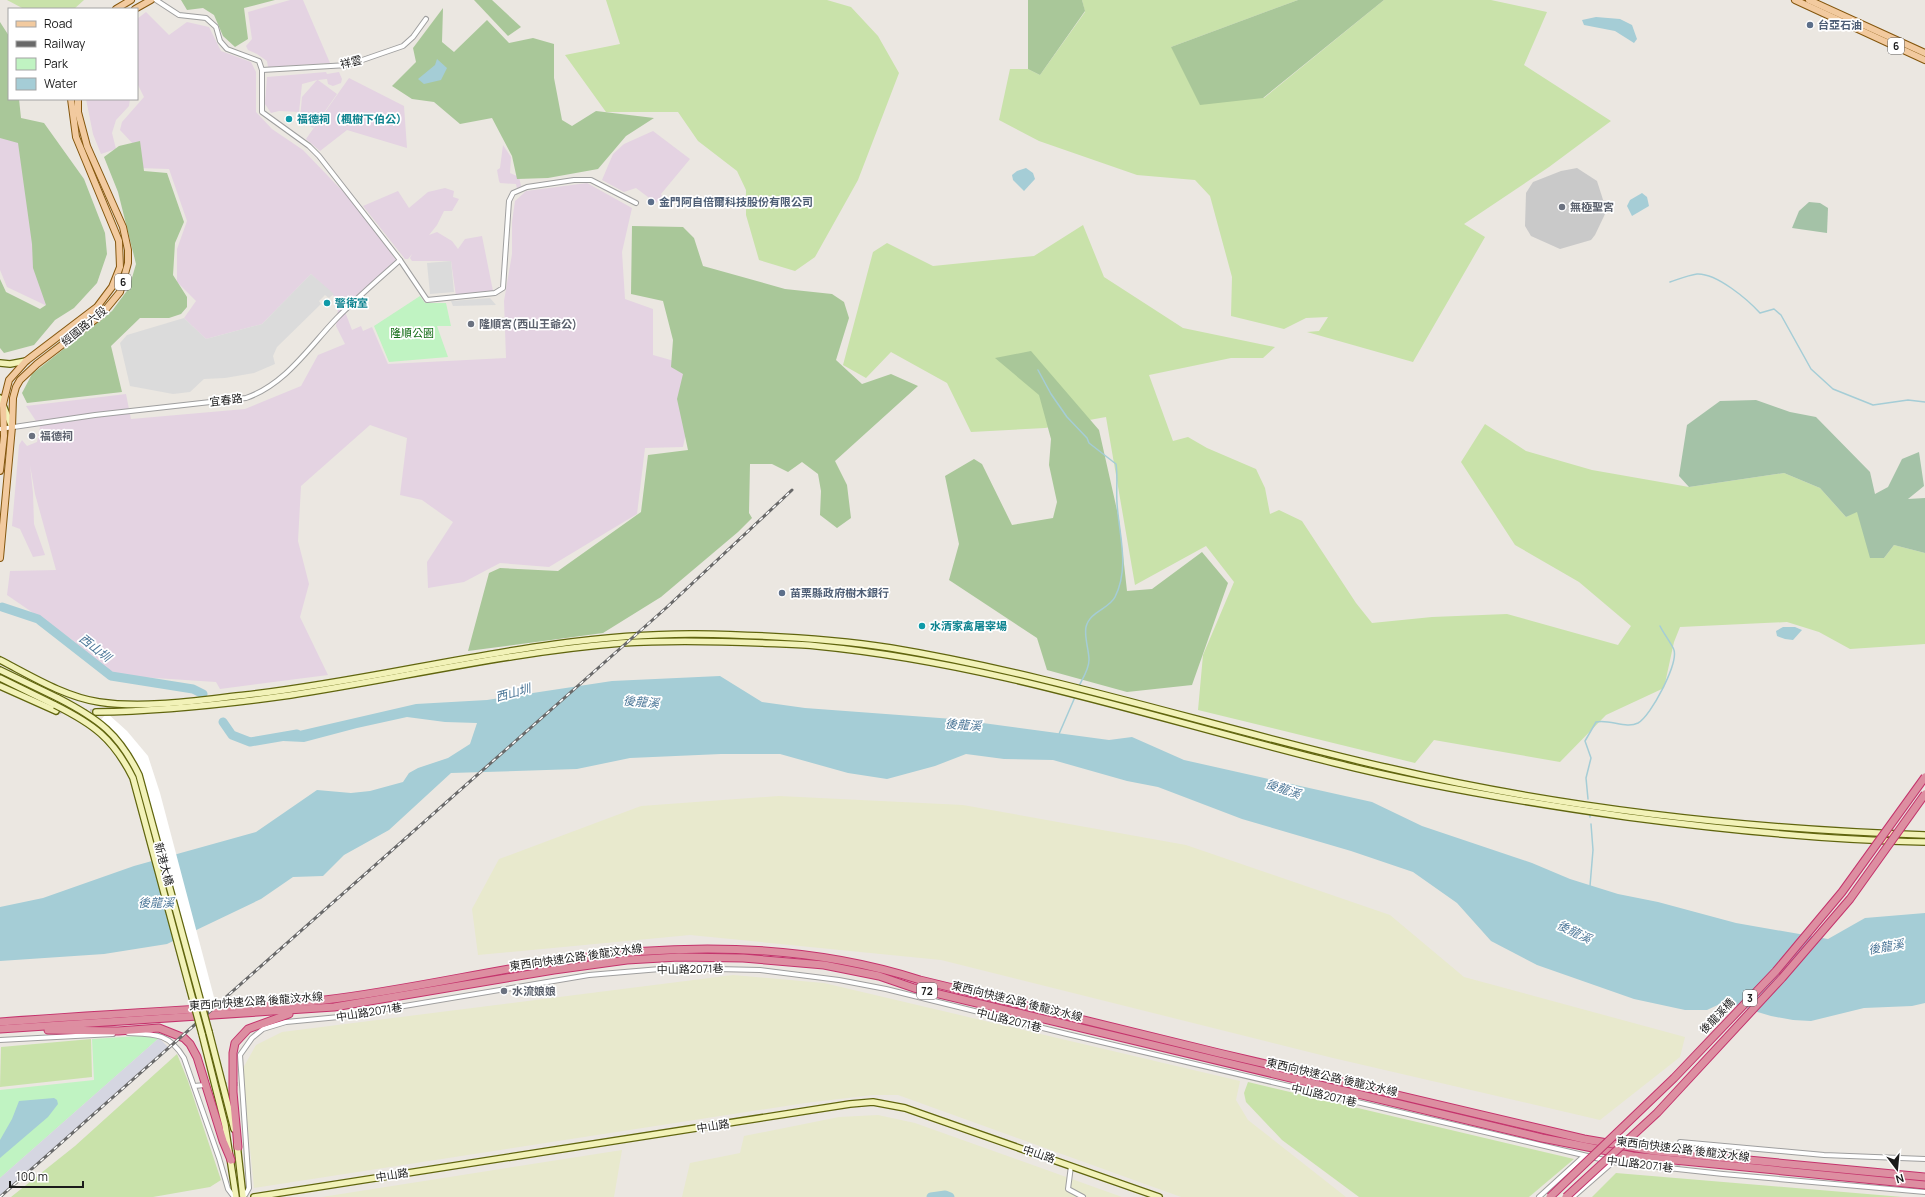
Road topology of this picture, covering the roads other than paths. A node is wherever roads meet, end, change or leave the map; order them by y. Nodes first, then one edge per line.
1 (131, 0) edge
2 (151, 0) edge
3 (156, 0) edge
4 (1795, 0) edge
5 (1809, 0) edge
6 (118, 8) edge
7 (137, 8) edge
8 (426, 19) dead end
9 (1925, 53) edge
10 (1925, 60) edge
11 (262, 70) junction
12 (71, 100) edge
13 (78, 100) edge
14 (636, 203) dead end
15 (400, 260) junction
16 (97, 307) junction
17 (103, 312) junction
18 (26, 361) junction
19 (0, 363) edge
20 (1, 401) edge
21 (12, 427) junction
22 (2, 428) edge
23 (0, 470) edge
24 (0, 558) edge
25 (0, 660) edge
26 (0, 670) edge
27 (0, 678) edge
28 (0, 686) edge
29 (56, 711) tunnel mouth
30 (96, 712) tunnel mouth
31 (1925, 777) edge
32 (1925, 794) edge
33 (1925, 835) edge
34 (1925, 842) edge
35 (299, 1010) junction
36 (0, 1022) edge
37 (0, 1030) edge
38 (0, 1040) edge
39 (205, 1085) tunnel mouth
40 (194, 1086) junction
41 (1680, 1142) dead end
42 (238, 1147) junction
43 (1584, 1156) junction
44 (1925, 1159) edge
45 (231, 1160) junction
46 (1613, 1162) junction
47 (1071, 1166) junction
48 (1925, 1177) edge
49 (1925, 1185) edge
50 (1925, 1192) edge
51 (235, 1197) edge
52 (243, 1197) edge
53 (254, 1197) edge
54 (1083, 1197) edge
55 (1159, 1197) edge
56 (1539, 1197) edge
57 (1550, 1197) edge
58 (1566, 1197) edge
59 (1573, 1197) edge

1 - 6 main road
2 - 7 main road
3 - 11 street
4 - 10 main road, 6
5 - 9 main road, 6
8 - 11 street, 祥雲
11 - 15 street
12 - 16 main road, 經國路六段 / 6
13 - 17 main road, 經國路六段 / 6
14 - 15 street
15 - 21 street, 宜春路
16 - 17 main road
16 - 18 main road, 經國路六段 / 6
17 - 21 main road, 經國路六段 / 6
18 - 19 street
18 - 20 main road, 經國路六段 / 6
20 - 21 street
20 - 22 main road, 6
21 - 22 street, 宜春路
21 - 24 main road, 6
22 - 23 main road, 6
25 - 33 street
26 - 42 street, 新港大橋, bridge
27 - 45 street, 新港大橋, bridge
28 - 29 street
30 - 34 street
31 - 57 highway, 後龍溪橋 / 3, bridge
32 - 58 highway, 後龍溪橋 / 3, bridge
35 - 37 highway, 東西向快速公路 後龍汶水線 / 72
35 - 42 highway
35 - 49 highway, 東西向快速公路 後龍汶水線 / 72
36 - 48 highway, 東西向快速公路 後龍汶水線 / 72
37 - 45 highway
38 - 40 street
39 - 40 street
40 - 51 street
41 - 44 street
42 - 52 street, 新港大橋
43 - 46 street, 中山路2071巷
43 - 52 street, 中山路2071巷
43 - 56 street
45 - 51 street, 新港大橋
46 - 50 street, 中山路2071巷
46 - 59 street
47 - 53 street, 中山路
47 - 54 street
47 - 55 street, 中山路

